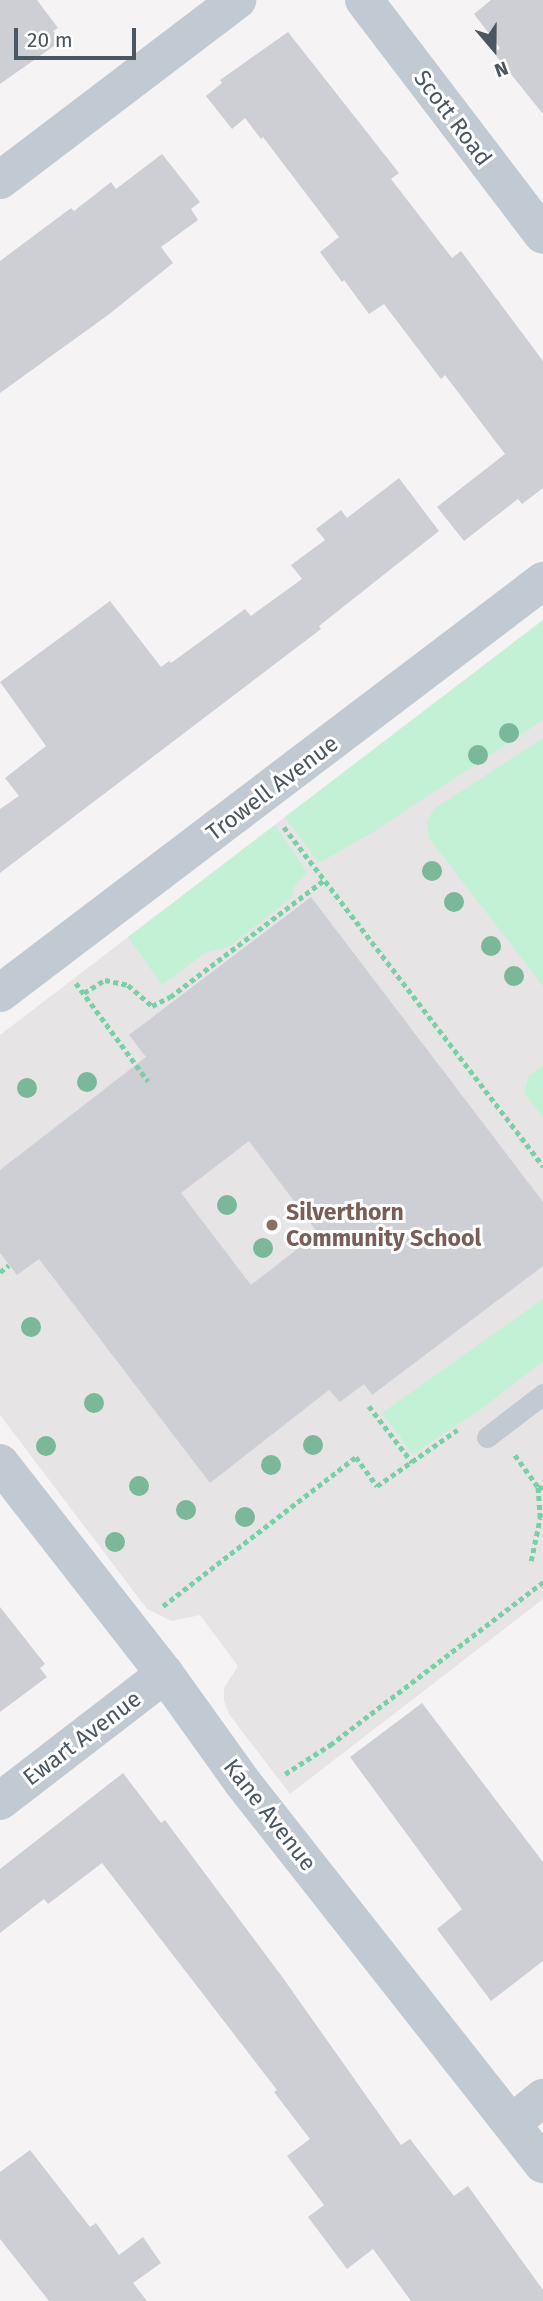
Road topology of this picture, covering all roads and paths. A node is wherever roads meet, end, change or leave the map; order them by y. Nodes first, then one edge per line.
1 (237, 0) edge
2 (364, 0) edge
3 (0, 180) edge
4 (543, 235) edge
5 (543, 581) edge
6 (276, 818) dead end
7 (324, 880) junction
8 (70, 976) dead end
9 (0, 993) edge
10 (84, 993) junction
11 (148, 1081) dead end
12 (543, 1166) edge
13 (9, 1265) dead end
14 (0, 1272) edge
15 (543, 1394) edge
16 (369, 1406) dead end
17 (461, 1427) dead end
18 (497, 1441) joint
19 (412, 1462) junction
20 (0, 1463) edge
21 (540, 1487) edge
22 (531, 1561) dead end
23 (543, 1582) edge
24 (159, 1609) dead end
25 (165, 1674) junction
26 (274, 1781) dead end
27 (0, 1801) edge
28 (543, 2098) edge
29 (512, 2123) junction
30 (543, 2164) edge

1 - 3 street
2 - 4 street, Scott Road
5 - 9 street, Trowell Avenue
6 - 7 path
7 - 10 path
7 - 12 path
8 - 10 path
10 - 11 path
13 - 14 path
15 - 18 lane
16 - 19 path
17 - 19 path
18 - 21 path
19 - 24 path
20 - 25 street, Kane Avenue
21 - 22 path
23 - 26 path
25 - 27 street, Ewart Avenue
25 - 29 street, Kane Avenue
28 - 29 street
29 - 30 street, Kane Avenue

